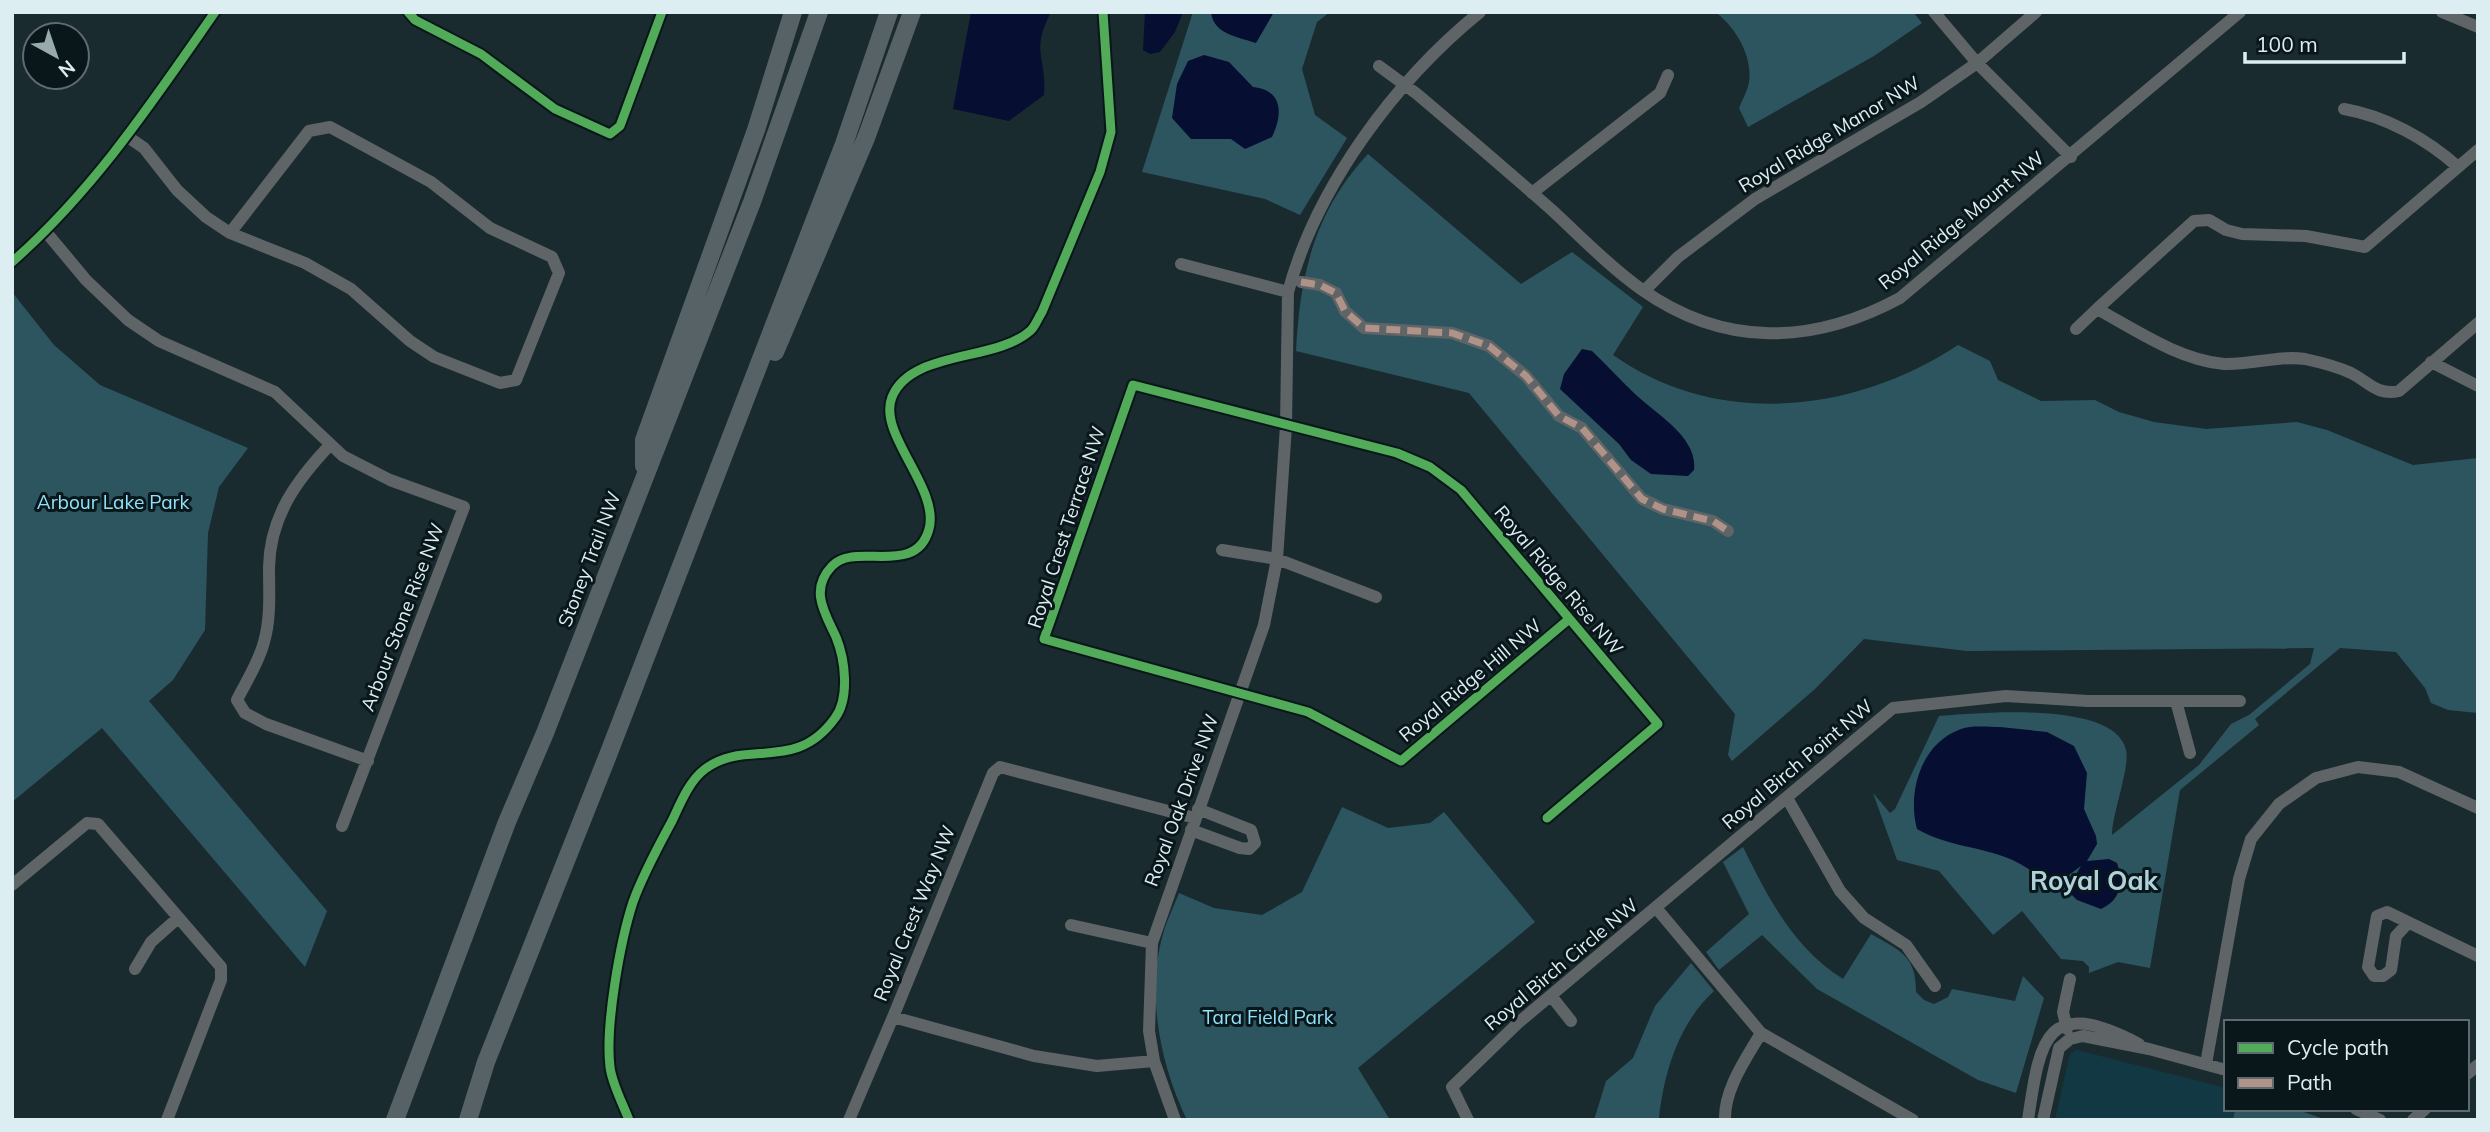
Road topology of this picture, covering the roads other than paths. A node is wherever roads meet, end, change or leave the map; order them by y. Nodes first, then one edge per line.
1 (215, 12) edge
2 (408, 12) edge
3 (662, 12) edge
4 (793, 12) edge
5 (819, 12) edge
6 (889, 12) edge
7 (912, 12) edge
8 (1480, 12) edge
9 (1934, 12) edge
10 (2036, 12) edge
11 (2240, 12) edge
12 (2452, 14) edge
13 (2478, 27) edge
14 (1977, 63) junction
15 (1379, 66) dead end
16 (1668, 75) dead end
17 (1405, 85) junction
18 (2344, 109) dead end
19 (128, 137) junction
20 (2478, 150) edge
21 (2071, 156) junction
22 (2458, 167) junction
23 (1532, 193) junction
24 (46, 232) junction
25 (230, 233) junction
26 (12, 261) edge
27 (1181, 264) dead end
28 (1301, 282) dead end
29 (1644, 291) junction
30 (1288, 292) junction
31 (2097, 309) junction
32 (2478, 323) edge
33 (2076, 329) dead end
34 (2431, 362) junction
35 (2478, 386) edge
36 (1286, 426) junction
37 (329, 446) junction
38 (644, 476) junction
39 (697, 520) junction
40 (1728, 531) dead end
41 (1222, 550) dead end
42 (1277, 559) junction
43 (1376, 597) dead end
44 (1568, 620) junction
45 (1241, 693) junction
46 (2176, 701) junction
47 (2240, 701) dead end
48 (2190, 753) dead end
49 (368, 761) junction
50 (1787, 798) junction
51 (2478, 808) edge
52 (1547, 818) dead end
53 (1194, 819) junction
54 (342, 826) dead end
55 (12, 885) edge
56 (1657, 909) junction
57 (178, 918) junction
58 (2408, 923) junction
59 (1071, 925) dead end
60 (1152, 943) junction
61 (2478, 956) edge
62 (135, 969) dead end
63 (2070, 979) dead end
64 (1935, 986) dead end
65 (1552, 997) junction
66 (893, 1017) junction
67 (1571, 1021) dead end
68 (2065, 1023) junction
69 (1762, 1033) junction
70 (2070, 1039) junction
71 (2149, 1049) junction
72 (1154, 1061) junction
73 (2206, 1064) junction
74 (2224, 1069) edge
75 (2360, 1111) edge
76 (167, 1120) edge
77 (395, 1120) edge
78 (468, 1120) edge
79 (849, 1120) edge
80 (1175, 1120) edge
81 (1468, 1120) edge
82 (1725, 1120) edge
83 (1913, 1120) edge
84 (2028, 1120) edge
85 (2043, 1120) edge
86 (2380, 1120) edge

1 - 19 street
2 - 3 street
4 - 38 highway
5 - 38 highway, Stoney Trail NW
6 - 39 highway
7 - 39 highway
8 - 17 street, Royal Oak Drive NW
9 - 14 street
10 - 14 street, Royal Ridge Manor NW
11 - 21 street, Royal Ridge Mount NW
12 - 13 street
14 - 21 street
14 - 29 street, Royal Ridge Manor NW
15 - 17 street, Royal Ridge Mount NW
16 - 23 street
17 - 23 street, Royal Ridge Mount NW
17 - 30 street, Royal Oak Drive NW
18 - 22 street
19 - 24 street
19 - 25 street
20 - 22 street
21 - 29 street, Royal Ridge Mount NW
22 - 31 street
23 - 29 street, Royal Ridge Mount NW
24 - 26 street
24 - 37 street, Arbour Stone Rise NW
25 - 25 street
27 - 30 street
28 - 40 street
30 - 36 street, Royal Oak Drive NW
31 - 33 street
31 - 34 street
32 - 34 street
34 - 35 street
36 - 42 street, Royal Oak Drive NW
36 - 44 street, Royal Ridge Rise NW
36 - 45 street, Royal Crest Terrace NW
37 - 49 street, Arbour Stone Rise NW
37 - 49 street
38 - 77 highway, Stoney Trail NW
39 - 78 highway
41 - 42 street
42 - 43 street
42 - 45 street, Royal Oak Drive NW
44 - 45 street, Royal Ridge Hill NW
44 - 52 street, Royal Ridge Rise NW
45 - 53 street, Royal Oak Drive NW
46 - 47 street, Royal Birch Point NW
46 - 48 street
46 - 50 street, Royal Birch Point NW
49 - 54 street, Arbour Stone Rise NW
50 - 56 street, Royal Birch Point NW
50 - 64 street
51 - 73 street
53 - 60 street, Royal Oak Drive NW
53 - 66 street, Royal Crest Way NW
55 - 57 street
56 - 65 street, Royal Birch Circle NW
56 - 69 street, Royal Birch Circle NW
57 - 62 street
57 - 76 street
58 - 58 street
58 - 61 street
59 - 60 street
60 - 72 street, Royal Oak Drive NW
63 - 68 street
65 - 67 street
65 - 81 street, Royal Birch Circle NW
66 - 72 street, Royal Crest Way NW
66 - 79 street
68 - 70 street
68 - 71 street
68 - 84 street
69 - 82 street
69 - 83 street, Royal Birch Circle NW
70 - 71 street
70 - 85 street
71 - 73 street
72 - 80 street, Royal Oak Drive NW
73 - 74 street
75 - 86 street

